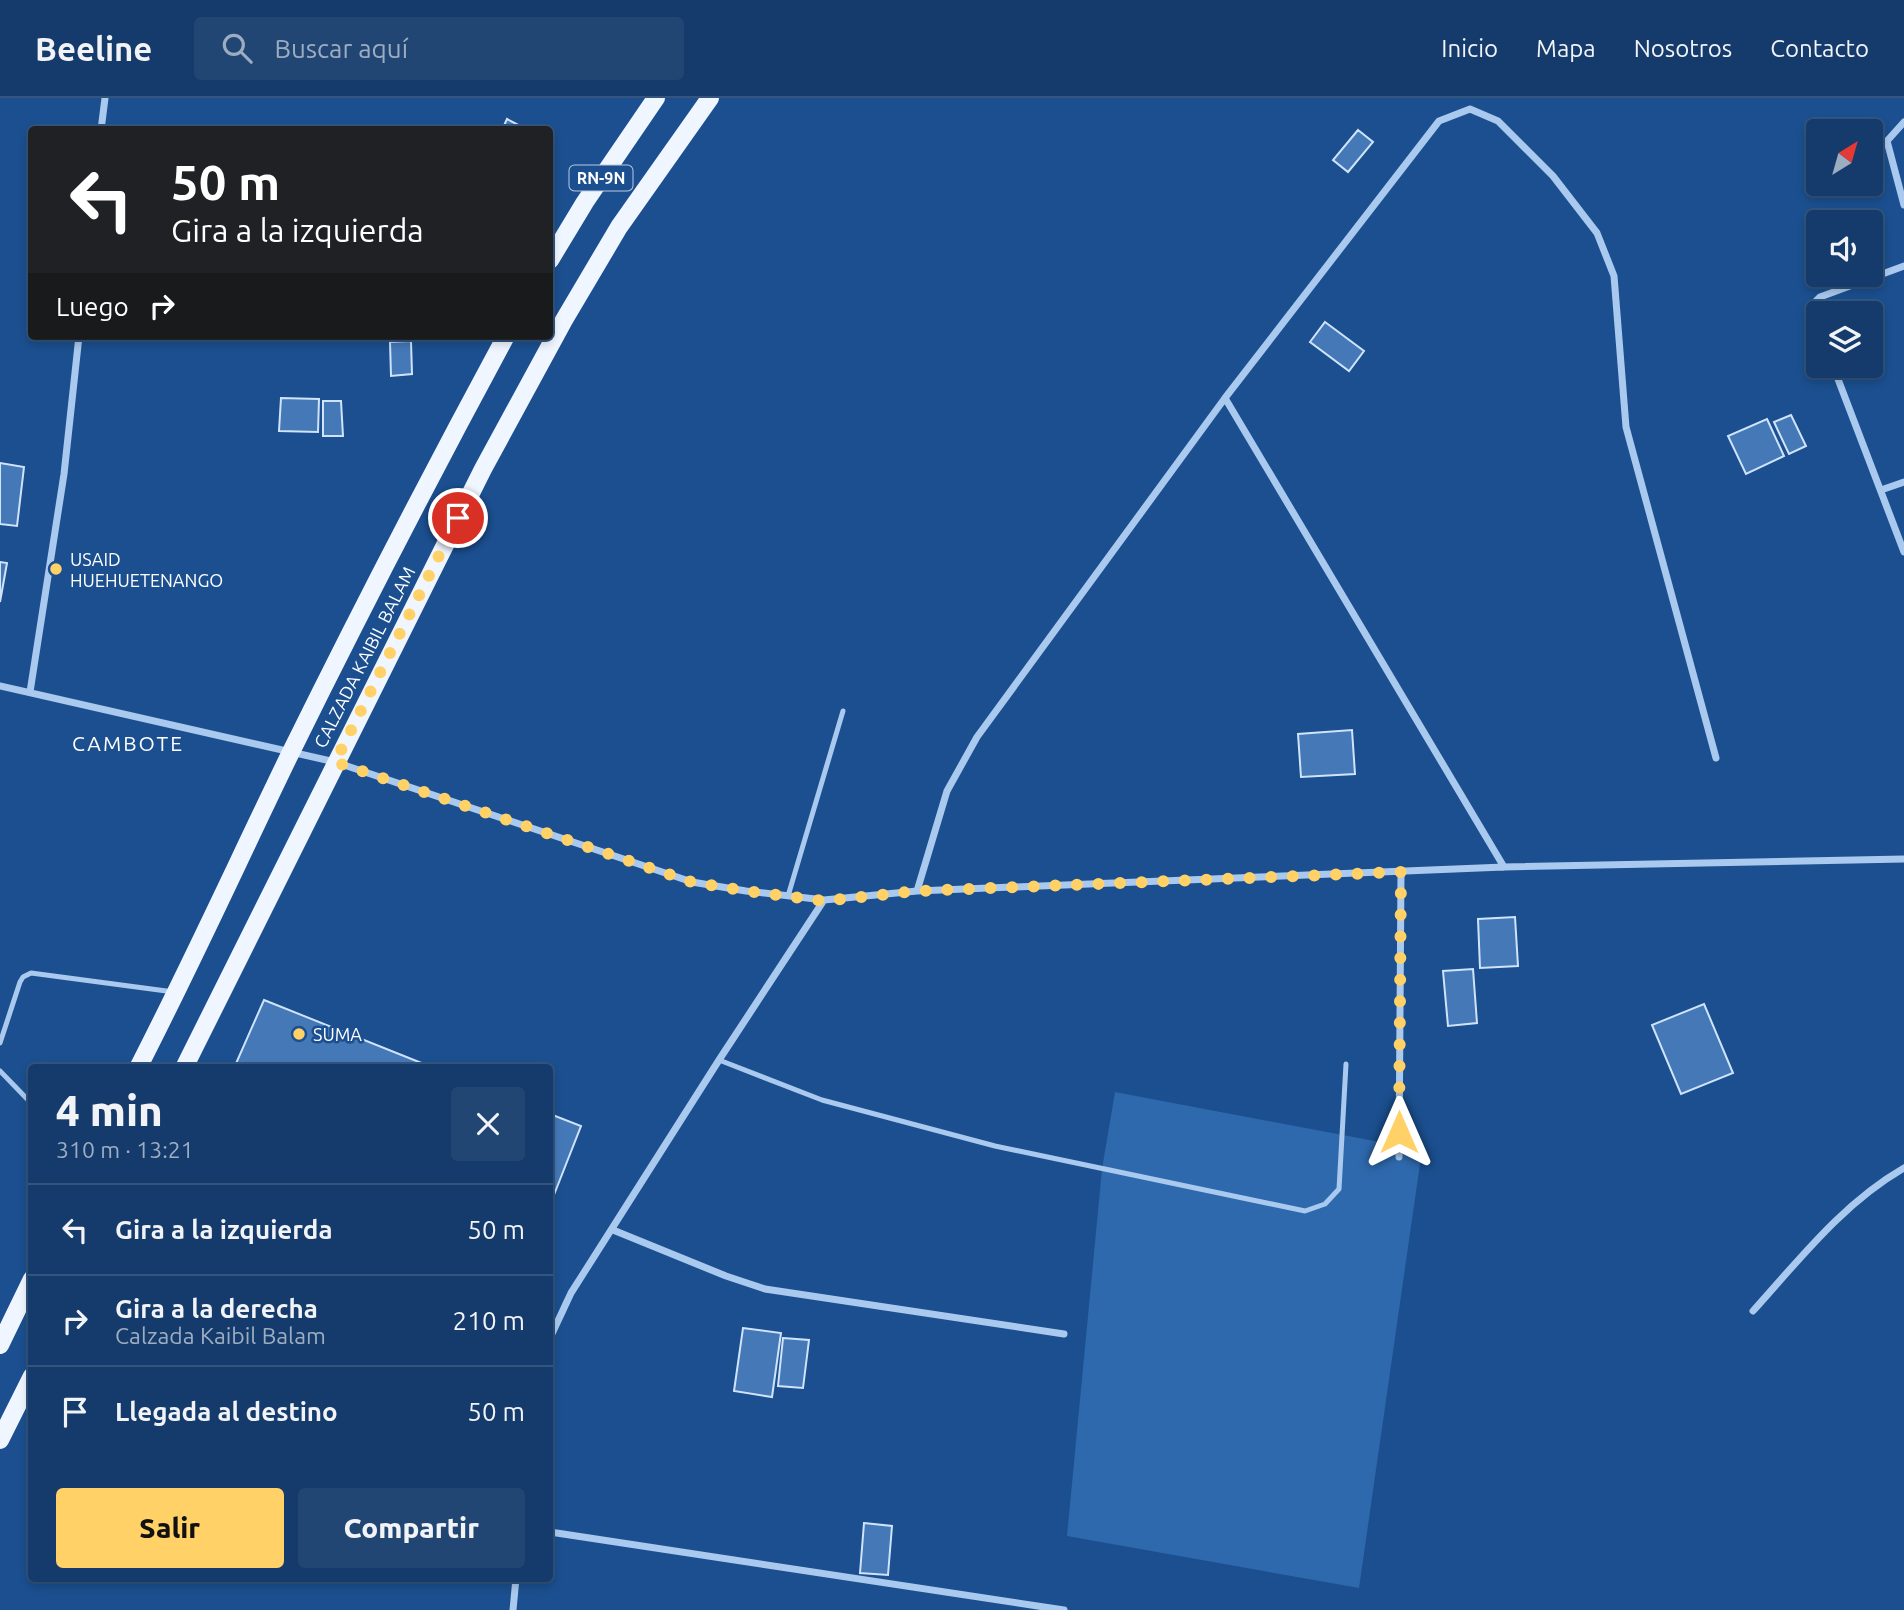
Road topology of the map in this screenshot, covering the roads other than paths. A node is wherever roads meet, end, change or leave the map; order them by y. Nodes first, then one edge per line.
1 (105, 98) edge
2 (656, 98) edge
3 (710, 98) edge
4 (1904, 122) edge
5 (102, 126) edge
6 (1904, 205) edge
7 (553, 255) edge
8 (1904, 266) edge
9 (1817, 301) edge
10 (79, 340) edge
11 (504, 340) edge
12 (553, 340) edge
13 (553, 340) edge
14 (1838, 378) edge
15 (1225, 398) junction
16 (1904, 482) edge
17 (1881, 490) junction
18 (1904, 552) edge
19 (0, 686) edge
20 (30, 692) junction
21 (843, 711) dead end
22 (291, 752) junction
23 (1716, 758) dead end
24 (335, 762) junction
25 (1904, 859) edge
26 (1504, 867) junction
27 (1401, 872) junction
28 (917, 891) junction
29 (788, 896) junction
30 (824, 901) junction
31 (177, 992) junction
32 (0, 1043) edge
33 (719, 1059) junction
34 (140, 1064) edge
35 (186, 1064) edge
36 (1346, 1064) dead end
37 (0, 1071) edge
38 (28, 1100) edge
39 (1399, 1157) dead end
40 (1904, 1168) edge
41 (613, 1230) junction
42 (28, 1287) edge
43 (1753, 1311) dead end
44 (553, 1332) edge
45 (1065, 1334) dead end
46 (0, 1345) edge
47 (28, 1384) edge
48 (0, 1440) edge
49 (553, 1532) edge
50 (516, 1582) edge
51 (513, 1610) edge
52 (1064, 1610) edge

1 - 5 street
2 - 7 main road, RN-9N
3 - 13 main road, CALZADA KAIBIL BALAM / RN-9N
4 - 6 street
8 - 9 street
10 - 20 street
11 - 22 main road, CALZADA KAIBIL BALAM
12 - 24 main road, CALZADA KAIBIL BALAM / RN-9N
14 - 17 street
15 - 23 street
15 - 26 street
15 - 28 street
16 - 17 street
17 - 18 street
19 - 20 street
20 - 22 street
21 - 29 lane
22 - 24 street
22 - 31 main road, CALZADA KAIBIL BALAM
24 - 29 street
24 - 35 main road, CALZADA KAIBIL BALAM / RN-9N
25 - 26 street
26 - 27 street
27 - 28 street
27 - 39 street
28 - 30 street
29 - 30 street
30 - 33 street
31 - 32 lane
31 - 34 main road, CALZADA KAIBIL BALAM
33 - 36 lane
33 - 41 street
37 - 38 lane
40 - 43 street
41 - 44 street
41 - 45 street
42 - 46 main road
47 - 48 main road
49 - 52 street
50 - 51 street

